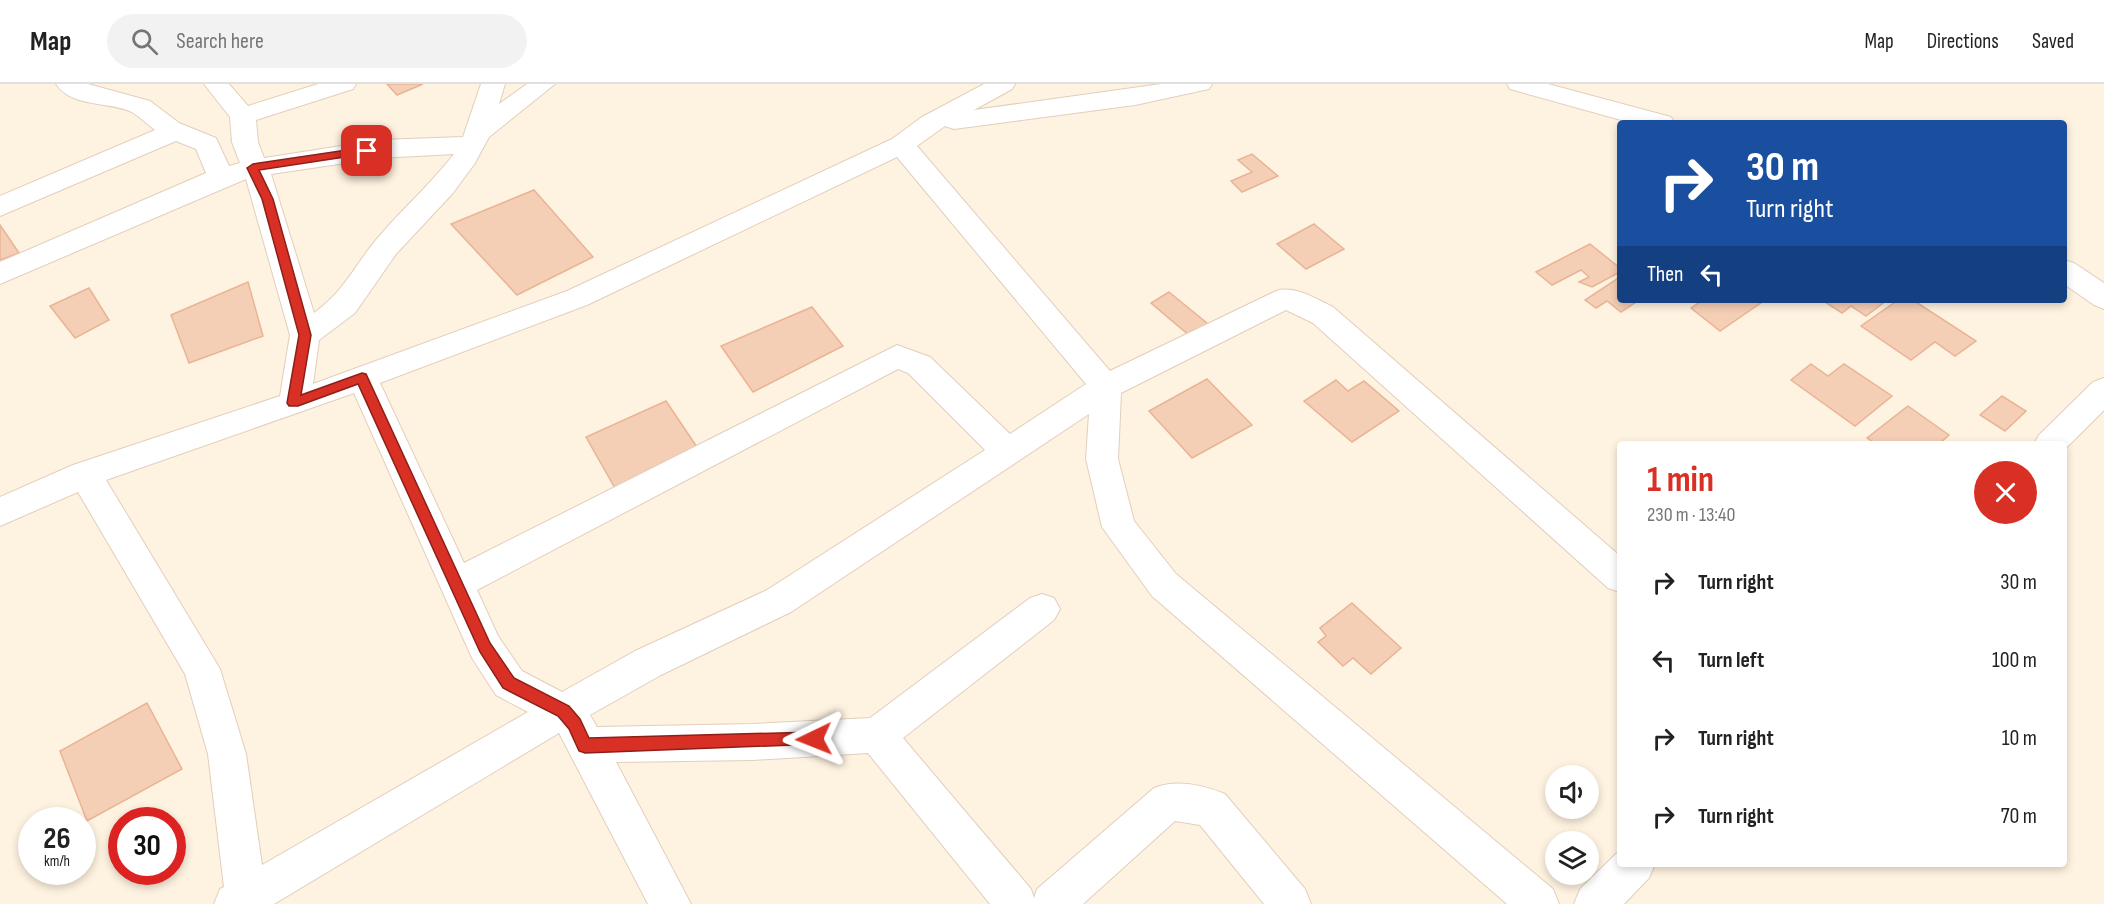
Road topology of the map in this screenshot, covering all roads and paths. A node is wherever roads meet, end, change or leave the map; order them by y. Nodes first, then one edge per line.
1 (68, 84) edge
2 (216, 84) edge
3 (344, 84) edge
4 (493, 84) edge
5 (543, 84) edge
6 (1003, 84) edge
7 (1200, 84) edge
8 (1519, 84) edge
9 (243, 116) junction
10 (1651, 120) edge
11 (931, 123) junction
12 (176, 131) junction
13 (475, 139) junction
14 (901, 145) junction
15 (253, 168) junction
16 (223, 176) junction
17 (0, 207) edge
18 (2067, 272) edge
19 (0, 274) edge
20 (2104, 298) edge
21 (305, 335) junction
22 (362, 378) junction
23 (1106, 387) junction
24 (2104, 390) edge
25 (294, 403) junction
26 (2053, 441) edge
27 (1008, 452) junction
28 (85, 474) junction
29 (0, 512) edge
30 (1617, 574) edge
31 (456, 584) junction
32 (1042, 609) dead end
33 (563, 711) junction
34 (877, 735) junction
35 (585, 746) junction
36 (1632, 867) edge
37 (244, 902) edge
38 (670, 904) edge
39 (1016, 904) edge
40 (1052, 904) edge
41 (1290, 904) edge
42 (1538, 904) edge
43 (1595, 904) edge

1 - 12 street
2 - 9 street
3 - 9 street
4 - 13 street
5 - 13 street
6 - 11 street
7 - 11 street
8 - 10 street
9 - 15 street
11 - 14 street
12 - 16 street
12 - 17 street
13 - 15 street
13 - 21 street
14 - 22 street
14 - 23 street
15 - 16 street
15 - 21 street
16 - 19 street
18 - 20 street
21 - 25 street
22 - 25 street
22 - 31 street
23 - 27 street
23 - 30 street
23 - 42 street
24 - 26 street
25 - 28 street
27 - 31 street
27 - 33 street
28 - 29 street
28 - 37 street
31 - 33 street
32 - 34 street
33 - 35 street
33 - 37 street
34 - 35 street
34 - 39 street
35 - 38 street
36 - 43 street
40 - 41 street

